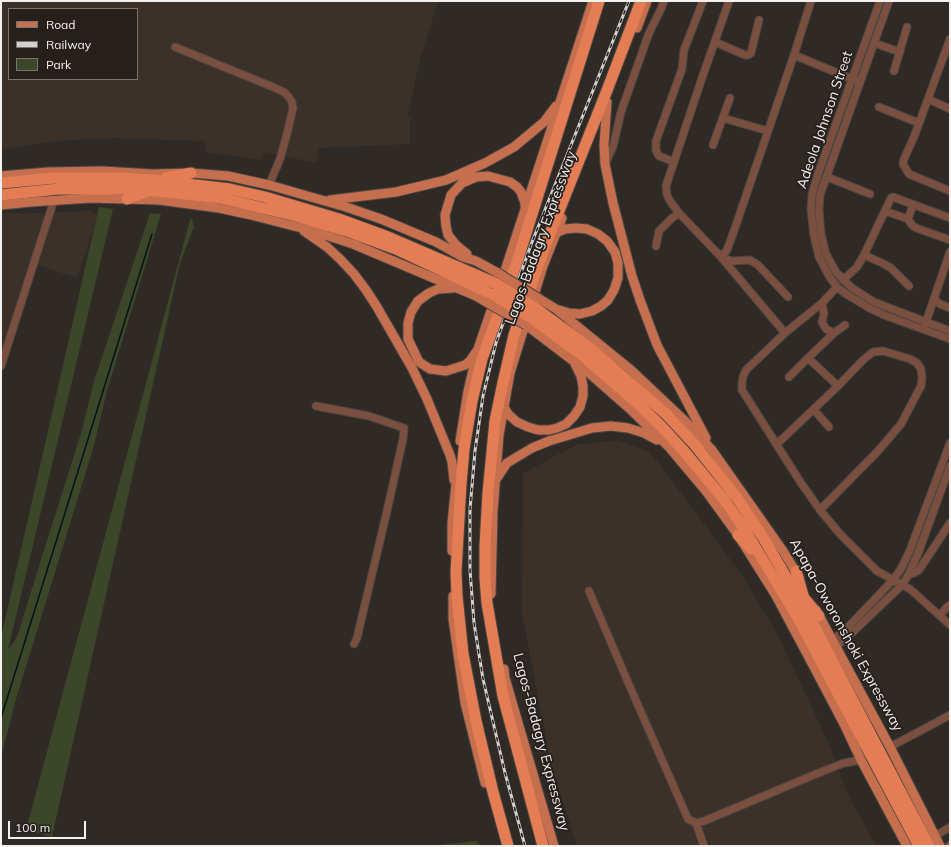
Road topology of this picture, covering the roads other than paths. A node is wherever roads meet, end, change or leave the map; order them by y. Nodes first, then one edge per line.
1 (593, 1) edge
2 (599, 1) edge
3 (641, 1) edge
4 (647, 1) edge
5 (664, 1) edge
6 (703, 1) edge
7 (729, 1) edge
8 (811, 1) edge
9 (880, 1) edge
10 (889, 1) edge
11 (759, 20) dead end
12 (907, 27) dead end
13 (950, 39) edge
14 (715, 42) junction
15 (874, 43) junction
16 (175, 47) dead end
17 (900, 52) junction
18 (794, 55) junction
19 (894, 71) dead end
20 (852, 79) junction
21 (860, 82) junction
22 (564, 92) junction
23 (730, 98) dead end
24 (928, 99) junction
25 (607, 102) junction
26 (879, 107) dead end
27 (950, 108) edge
28 (723, 118) junction
29 (919, 123) junction
30 (768, 131) junction
31 (713, 145) dead end
32 (674, 162) junction
33 (605, 164) junction
34 (191, 173) junction
35 (1, 176) edge
36 (175, 177) junction
37 (827, 177) junction
38 (1, 183) edge
39 (190, 185) junction
40 (269, 185) junction
41 (152, 187) junction
42 (950, 190) edge
43 (128, 194) junction
44 (870, 194) dead end
45 (1, 195) edge
46 (54, 200) junction
47 (324, 201) junction
48 (1, 205) edge
49 (913, 205) junction
50 (885, 211) junction
51 (679, 213) junction
52 (524, 214) junction
53 (950, 218) edge
54 (908, 219) junction
55 (288, 225) junction
56 (556, 233) junction
57 (950, 240) edge
58 (656, 246) dead end
59 (950, 252) edge
60 (864, 256) junction
61 (722, 257) junction
62 (476, 261) junction
63 (496, 278) junction
64 (843, 280) junction
65 (909, 286) dead end
66 (837, 287) junction
67 (460, 289) junction
68 (788, 296) dead end
69 (490, 298) junction
70 (934, 299) junction
71 (822, 303) junction
72 (950, 308) edge
73 (556, 309) junction
74 (532, 312) junction
75 (926, 322) junction
76 (844, 325) dead end
77 (923, 330) junction
78 (950, 331) edge
79 (785, 333) junction
80 (834, 333) junction
81 (950, 339) edge
82 (478, 349) junction
83 (808, 358) junction
84 (574, 361) junction
85 (1, 366) edge
86 (789, 377) dead end
87 (838, 386) junction
88 (316, 406) dead end
89 (504, 407) junction
90 (814, 410) junction
91 (830, 427) dead end
92 (950, 443) edge
93 (777, 444) junction
94 (669, 446) junction
95 (712, 450) junction
96 (950, 466) edge
97 (939, 473) junction
98 (948, 476) edge
99 (496, 480) junction
100 (936, 481) junction
101 (947, 484) edge
102 (454, 495) junction
103 (820, 510) junction
104 (950, 523) edge
105 (741, 532) junction
106 (762, 566) junction
107 (796, 572) junction
108 (909, 574) junction
109 (786, 578) junction
110 (893, 580) junction
111 (902, 585) junction
112 (589, 591) dead end
113 (804, 599) junction
114 (950, 605) edge
115 (940, 615) junction
116 (815, 618) junction
117 (950, 625) edge
118 (354, 644) dead end
119 (834, 644) junction
120 (950, 715) edge
121 (890, 747) junction
122 (861, 760) junction
123 (696, 823) junction
124 (950, 827) edge
125 (932, 841) edge
126 (502, 846) edge
127 (508, 846) edge
128 (543, 846) edge
129 (554, 846) edge
130 (704, 846) edge
131 (907, 846) edge
132 (919, 846) edge
133 (940, 846) edge

1 - 22 main road, Lagos-Badagry Expressway
2 - 127 highway, Lagos-Badagry Expressway
3 - 128 highway, Lagos-Badagry Expressway
4 - 25 main road, Lagos-Badagry Expressway
5 - 33 street
6 - 32 street
7 - 14 street
8 - 18 street
9 - 20 street, Adeola Johnson Street
10 - 15 street, Adeola Johnson Street
11 - 14 street
12 - 17 street
13 - 24 street
14 - 32 street
15 - 17 street
15 - 21 street, Adeola Johnson Street
16 - 40 street
17 - 19 street
18 - 20 street
18 - 30 street
20 - 21 street
20 - 66 street, Adeola Johnson Street
21 - 37 street, Adeola Johnson Street
22 - 47 main road
22 - 52 main road, Lagos-Badagry Expressway
23 - 28 street
24 - 27 street
24 - 29 street
25 - 33 main road
25 - 56 main road, Lagos-Badagry Expressway
26 - 29 street
28 - 30 street
28 - 31 street
29 - 42 street
30 - 61 street
32 - 51 street
33 - 95 main road
34 - 36 highway
34 - 40 main road, Apapa-Oworonshoki Expressway
34 - 41 main road, Apapa-Oworonshoki Expressway
35 - 41 main road, Apapa-Oworonshoki Expressway
36 - 39 highway
36 - 41 highway
37 - 44 street
37 - 64 street, Adeola Johnson Street
38 - 41 highway, Apapa-Oworonshoki Expressway
39 - 41 highway, Apapa-Oworonshoki Expressway
39 - 63 highway, Apapa-Oworonshoki Expressway
40 - 47 main road, Apapa-Oworonshoki Expressway
41 - 43 highway
41 - 43 main road, Apapa-Oworonshoki Expressway
41 - 55 main road, Apapa-Oworonshoki Expressway
41 - 69 highway, Apapa-Oworonshoki Expressway
43 - 45 highway, Apapa-Oworonshoki Expressway
43 - 46 main road, Apapa-Oworonshoki Expressway
46 - 48 main road, Apapa-Oworonshoki Expressway
46 - 85 street
47 - 62 main road, Apapa-Oworonshoki Expressway
49 - 50 street
49 - 53 street
49 - 54 street
50 - 54 street
50 - 60 street
51 - 58 street
51 - 61 street
52 - 62 main road
52 - 82 main road, Lagos-Badagry Expressway
54 - 57 street
55 - 67 main road, Apapa-Oworonshoki Expressway
55 - 102 main road
56 - 73 main road
56 - 89 main road, Lagos-Badagry Expressway
59 - 70 street
60 - 64 street
60 - 65 street
61 - 68 street
61 - 79 street
62 - 63 main road, Apapa-Oworonshoki Expressway
63 - 74 highway, Apapa-Oworonshoki Expressway, bridge
64 - 75 street, Adeola Johnson Street
66 - 71 street
66 - 77 street, Adeola Johnson Street
67 - 69 main road, Apapa-Oworonshoki Expressway
67 - 82 main road
69 - 74 highway, Apapa-Oworonshoki Expressway, bridge
70 - 72 street
70 - 75 street
71 - 79 street
71 - 80 street
73 - 74 main road, Apapa-Oworonshoki Expressway
73 - 95 main road, Apapa-Oworonshoki Expressway
74 - 84 main road, Apapa-Oworonshoki Expressway
74 - 105 highway, Apapa-Oworonshoki Expressway
74 - 109 highway, Apapa-Oworonshoki Expressway
75 - 77 street
75 - 78 street, Adeola Johnson Street
76 - 80 street
77 - 81 street, Adeola Johnson Street
79 - 93 street
80 - 83 street
82 - 102 main road, Lagos-Badagry Expressway
83 - 86 street
83 - 87 street
84 - 89 main road
84 - 94 main road, Apapa-Oworonshoki Expressway
87 - 90 street
87 - 103 street
88 - 118 street
89 - 99 main road, Lagos-Badagry Expressway
90 - 91 street
90 - 93 street
92 - 97 street
93 - 103 street
94 - 99 main road
94 - 105 main road, Apapa-Oworonshoki Expressway
95 - 107 main road, Apapa-Oworonshoki Expressway
96 - 98 street
97 - 98 street
97 - 100 street
98 - 101 street
99 - 129 main road, Lagos-Badagry Expressway
100 - 101 street
100 - 110 street
101 - 108 street
102 - 126 main road, Lagos-Badagry Expressway
103 - 110 street
104 - 108 street
105 - 106 highway, Apapa-Oworonshoki Expressway
105 - 106 highway
106 - 122 main road, Apapa-Oworonshoki Expressway
106 - 132 highway, Apapa-Oworonshoki Expressway
107 - 113 highway
107 - 116 main road, Apapa-Oworonshoki Expressway
108 - 111 street
109 - 113 highway
109 - 116 highway, Apapa-Oworonshoki Expressway
110 - 111 street
110 - 119 street
111 - 115 street
111 - 119 street
112 - 123 street
113 - 116 highway
114 - 115 street
115 - 117 street
116 - 119 main road, Apapa-Oworonshoki Expressway
116 - 125 highway, Apapa-Oworonshoki Expressway
119 - 121 main road, Apapa-Oworonshoki Expressway
120 - 121 street
121 - 125 main road, Apapa-Oworonshoki Expressway
122 - 123 street
122 - 131 main road, Apapa-Oworonshoki Expressway
123 - 130 street
124 - 125 street
125 - 133 main road, Apapa-Oworonshoki Expressway

